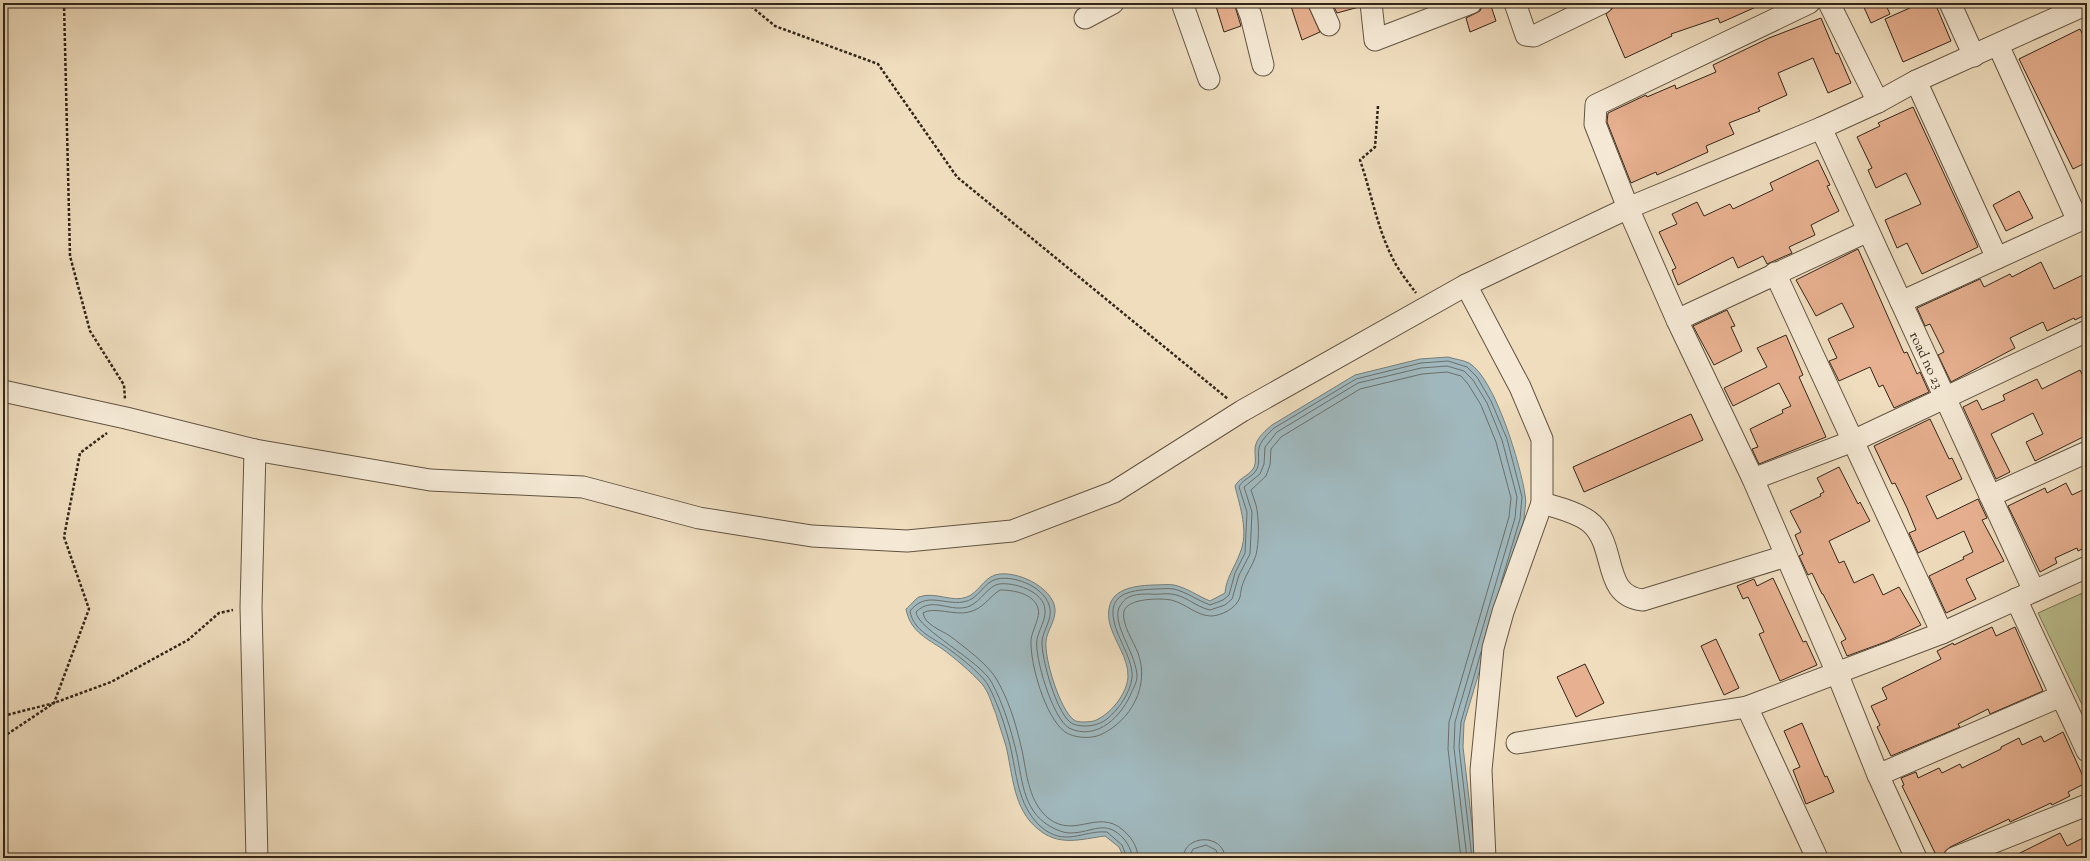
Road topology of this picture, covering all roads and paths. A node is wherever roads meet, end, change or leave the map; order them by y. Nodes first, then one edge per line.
1 (64, 3) edge
2 (747, 3) edge
3 (1113, 3) edge
4 (1182, 3) edge
5 (1246, 3) edge
6 (1319, 3) edge
7 (1371, 3) edge
8 (1471, 3) edge
9 (1514, 3) edge
10 (1602, 3) edge
11 (1809, 3) edge
12 (1829, 3) edge
13 (1950, 3) edge
14 (2087, 4) edge
15 (1579, 9) edge
16 (1085, 18) dead end
17 (1329, 25) dead end
18 (1998, 45) junction
19 (1974, 56) junction
20 (1263, 65) dead end
21 (1209, 79) dead end
22 (1916, 82) junction
23 (1878, 102) junction
24 (1378, 106) dead end
25 (1821, 128) junction
26 (1628, 208) junction
27 (2083, 218) edge
28 (1868, 231) junction
29 (1997, 258) junction
30 (1775, 273) junction
31 (1466, 285) junction
32 (1901, 302) junction
33 (1426, 307) junction
34 (1677, 320) junction
35 (2087, 331) edge
36 (3, 391) edge
37 (1945, 398) junction
38 (1242, 411) junction
39 (126, 418) junction
40 (1852, 441) junction
41 (255, 450) junction
42 (2087, 452) edge
43 (1753, 479) junction
44 (1990, 496) junction
45 (1542, 503) junction
46 (1786, 556) junction
47 (2087, 567) edge
48 (2025, 595) junction
49 (251, 607) junction
50 (1942, 633) junction
51 (1837, 673) junction
52 (2061, 696) junction
53 (54, 703) junction
54 (1747, 706) junction
55 (3, 716) edge
56 (3, 737) edge
57 (1517, 743) dead end
58 (2087, 751) edge
59 (1878, 775) junction
60 (2087, 805) edge
61 (257, 858) edge
62 (1485, 858) edge
63 (1817, 858) edge
64 (1916, 858) edge
65 (1954, 858) edge

1 - 39 path
2 - 38 path
3 - 16 street
4 - 21 street
5 - 20 street
6 - 17 street
7 - 8 street
9 - 15 street
10 - 15 street
11 - 26 street
12 - 23 street
13 - 19 street
14 - 18 street
18 - 19 street
18 - 27 street
19 - 22 street
22 - 23 street
22 - 29 street
23 - 25 street
24 - 33 path
25 - 26 street
25 - 28 street, road no 23
26 - 31 street
26 - 34 street
27 - 29 street
28 - 30 street
28 - 32 street, road no 23
29 - 32 street
30 - 34 street
30 - 40 street
31 - 33 street
31 - 45 street
32 - 37 street, road no 23
33 - 38 street
34 - 43 street
35 - 37 street
36 - 39 street
37 - 40 street
37 - 44 street, road no 23
38 - 41 street
39 - 41 street
39 - 53 path
40 - 43 street
40 - 50 street
41 - 49 street
42 - 44 street
43 - 46 street
44 - 48 street, road no 23
45 - 46 street
45 - 62 street
46 - 51 street
47 - 48 street
48 - 50 street
48 - 52 street, road no 23
49 - 53 path
49 - 61 street
50 - 51 street
51 - 54 street
51 - 59 street
52 - 58 street, road no 23
52 - 59 street
53 - 55 path
53 - 56 path
54 - 57 street
54 - 63 street
59 - 64 street
60 - 65 street

